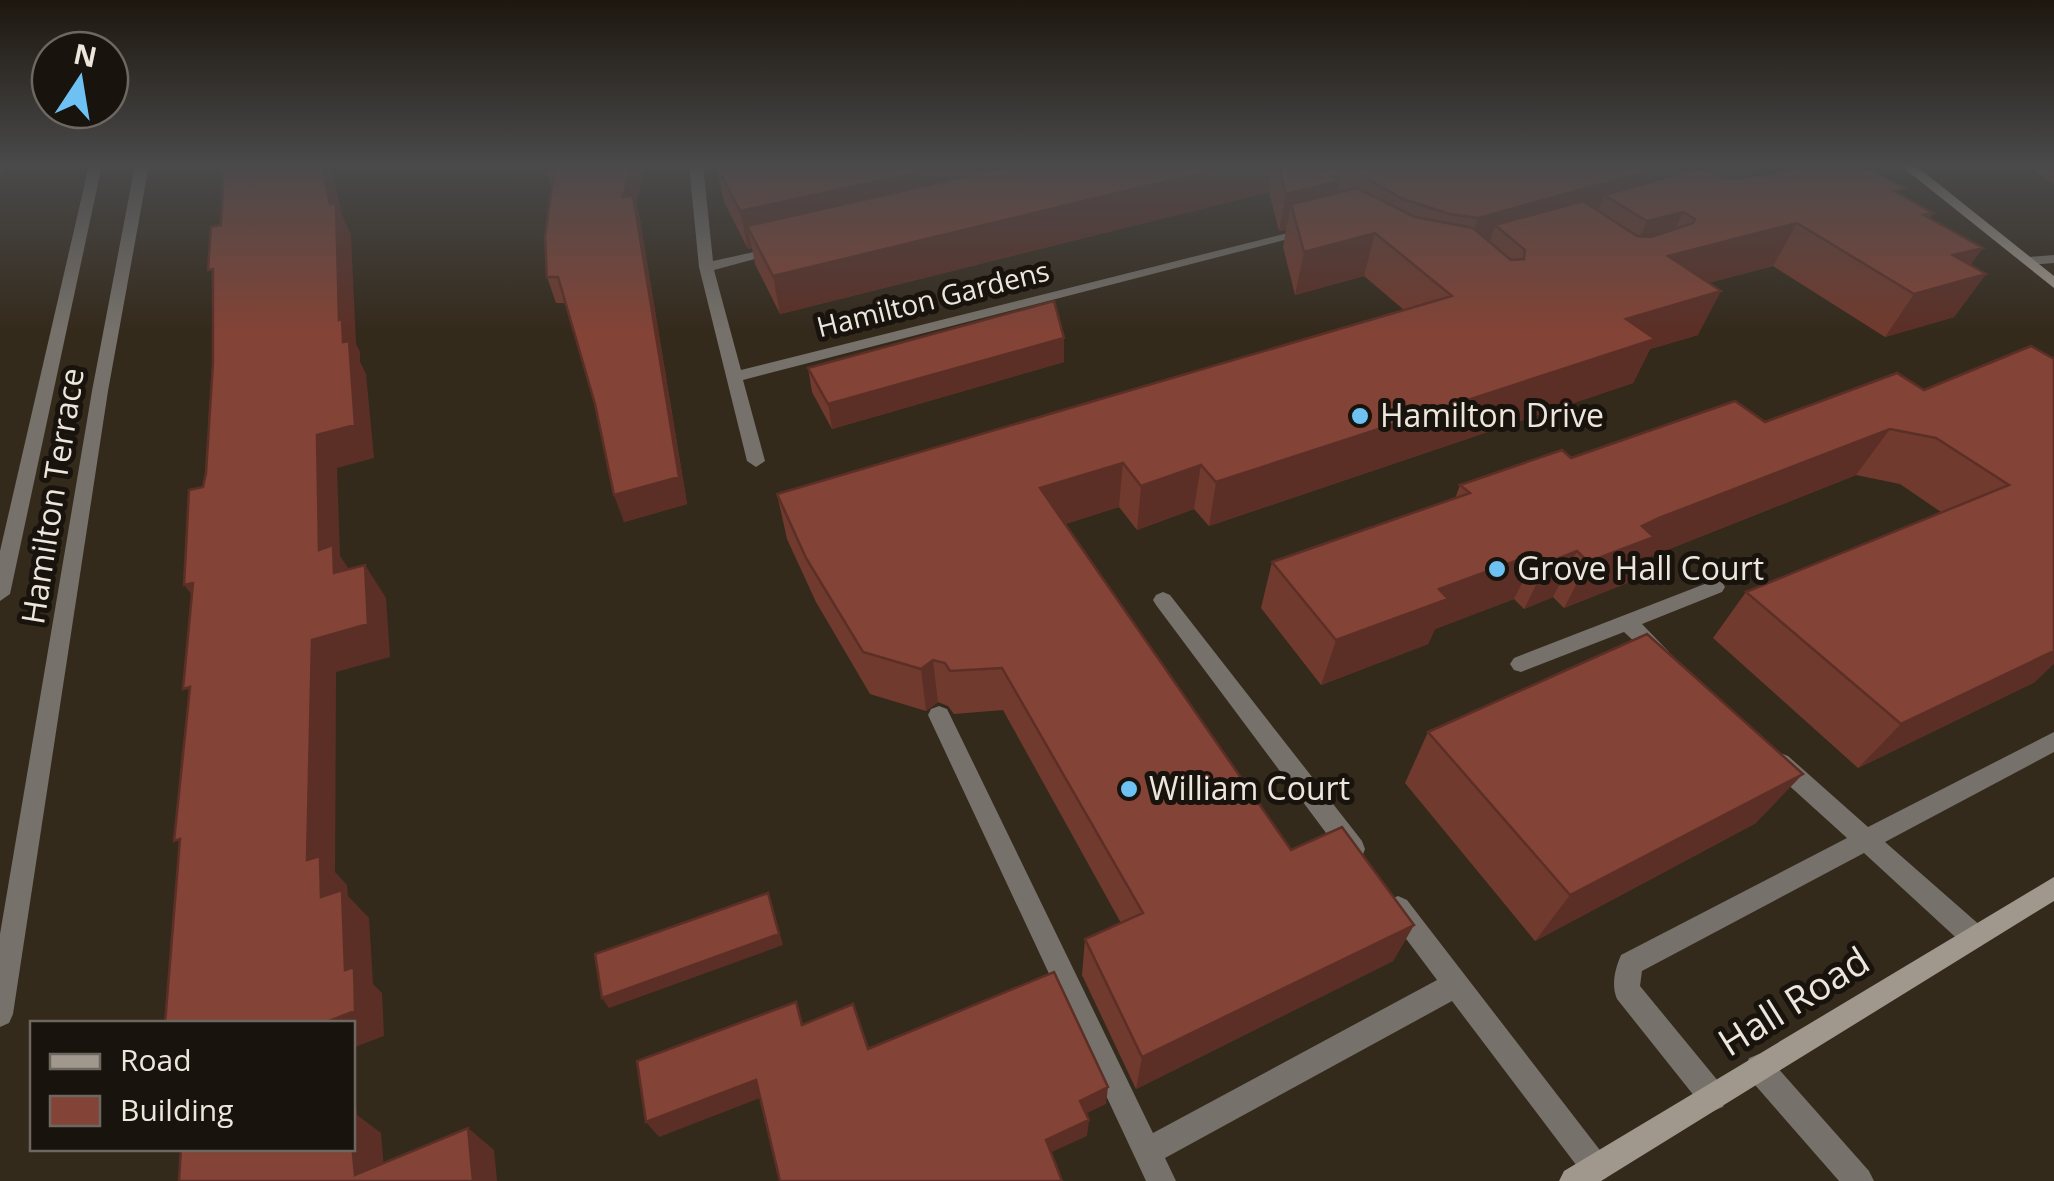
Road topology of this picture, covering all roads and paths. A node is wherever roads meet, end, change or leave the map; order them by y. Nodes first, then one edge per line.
1 (84, 220) edge
2 (132, 220) edge
3 (701, 220) edge
4 (1977, 220) edge
5 (1329, 227) edge
6 (784, 249) edge
7 (2054, 260) edge
8 (2029, 261) junction
9 (706, 267) junction
10 (2054, 283) edge
11 (735, 378) junction
12 (756, 461) dead end
13 (1715, 587) dead end
14 (0, 594) edge
15 (1163, 600) dead end
16 (1628, 623) junction
17 (1670, 662) edge
18 (1521, 664) dead end
19 (939, 715) dead end
20 (2054, 740) edge
21 (1769, 754) edge
22 (1867, 840) junction
23 (1363, 862) edge
24 (2054, 888) edge
25 (1386, 892) edge
26 (1973, 936) junction
27 (1457, 984) junction
28 (0, 1014) edge
29 (1759, 1068) junction
30 (1713, 1097) junction
31 (1147, 1152) junction
32 (1585, 1174) edge
33 (1161, 1181) edge
34 (1858, 1181) edge

1 - 14 street, Hamilton Terrace
2 - 28 street, Hamilton Terrace
3 - 9 street
4 - 8 street
5 - 11 street, Hamilton Gardens
6 - 9 street
7 - 8 street
8 - 10 street
9 - 11 street
11 - 12 street
13 - 16 street
15 - 23 street
16 - 17 street
16 - 18 street
19 - 31 street
20 - 22 street
21 - 22 street
22 - 26 street
22 - 30 street
24 - 26 street, Hall Road
25 - 27 street
26 - 29 street, Hall Road
27 - 31 street
27 - 32 street
29 - 30 street, Hall Road
29 - 34 street
30 - 32 street, Hall Road
31 - 33 street

